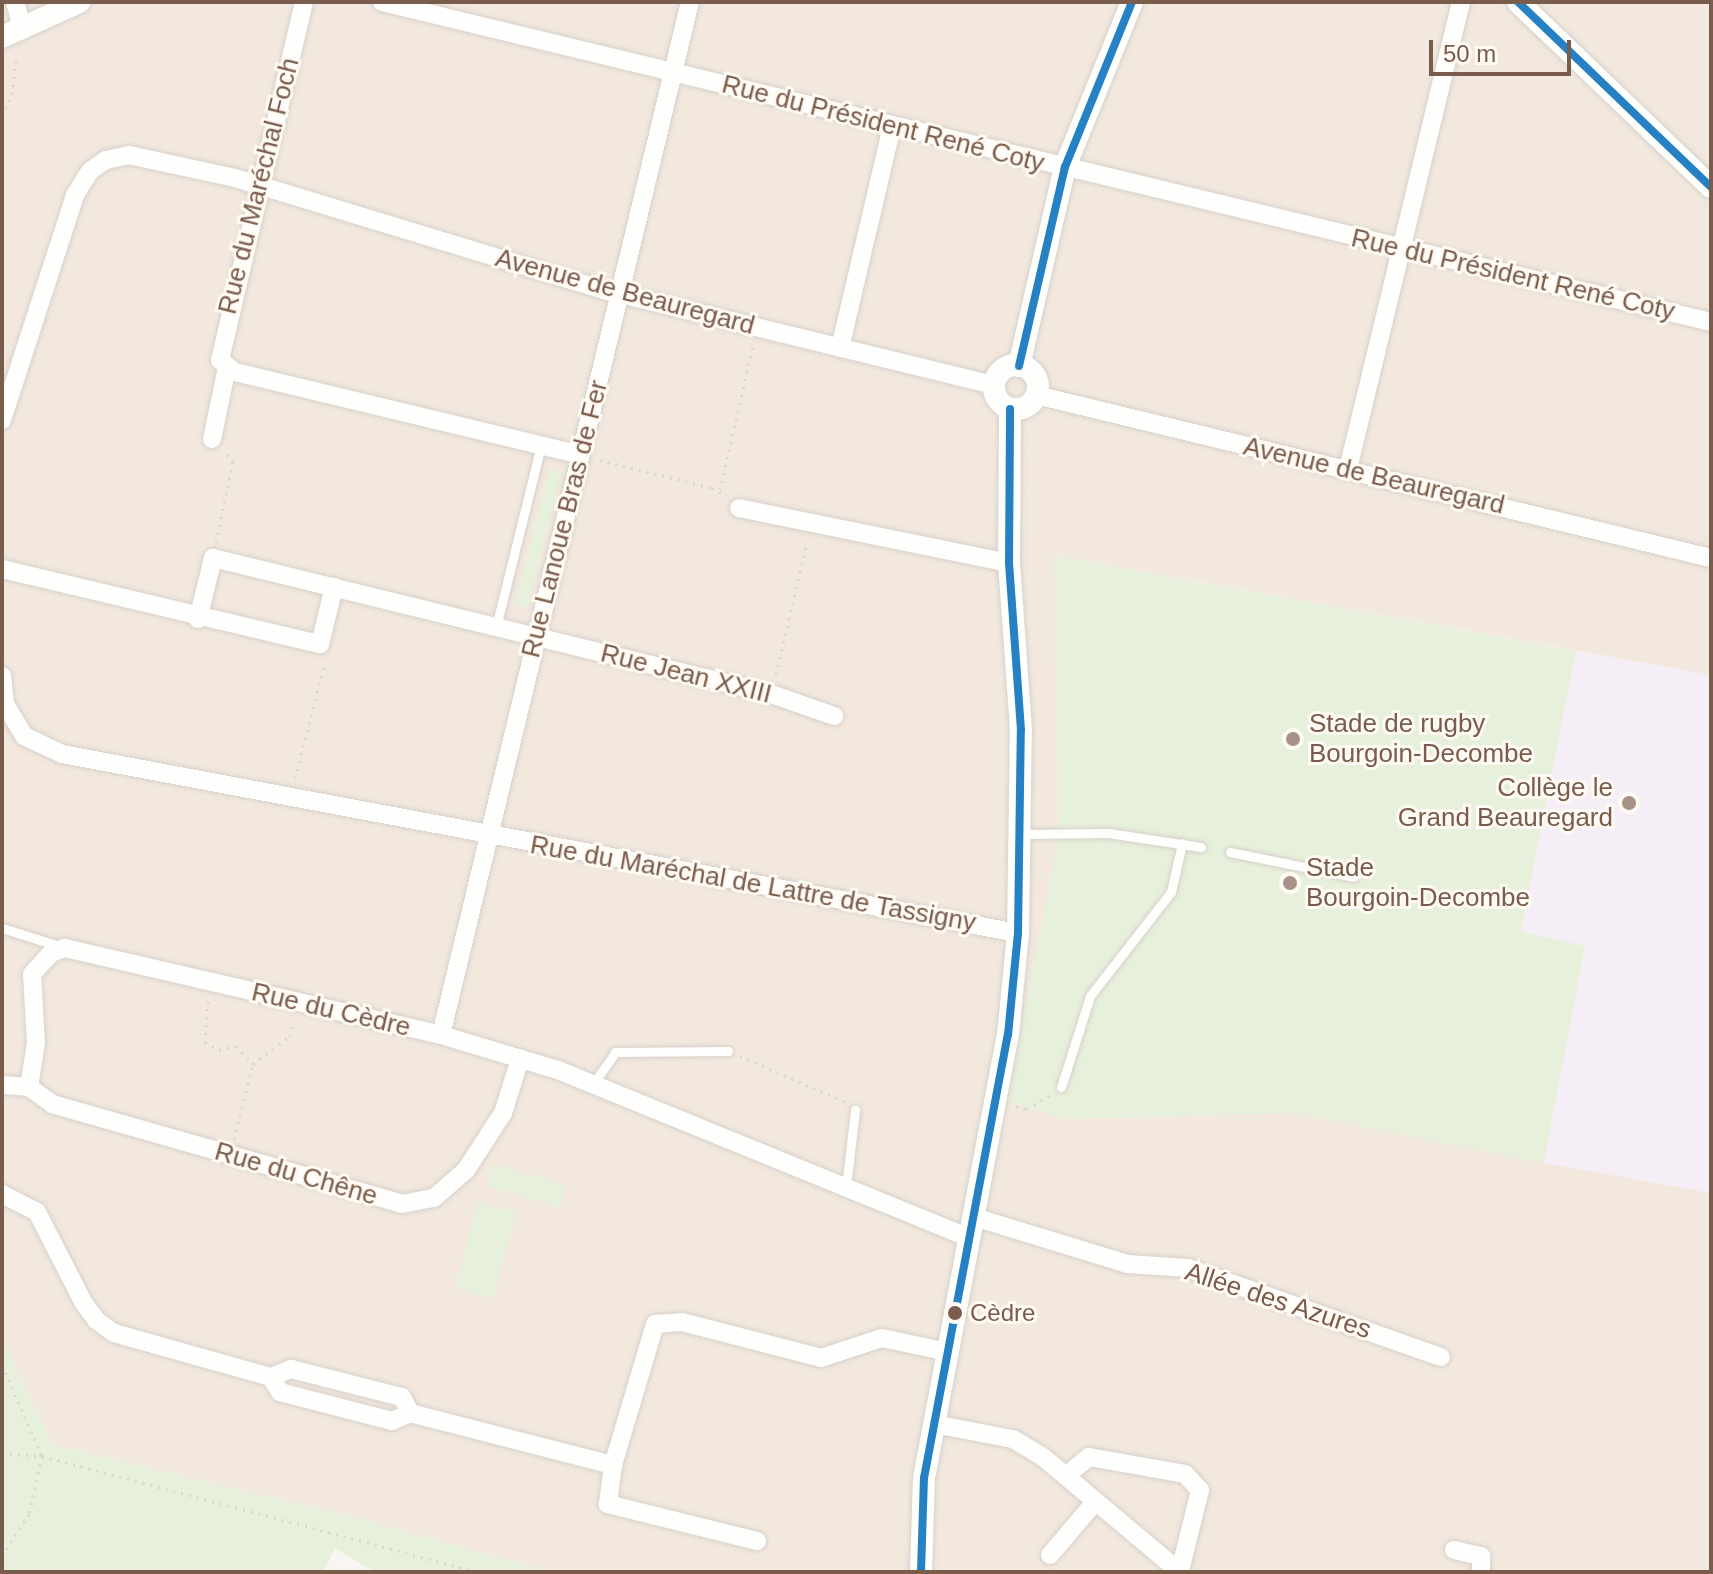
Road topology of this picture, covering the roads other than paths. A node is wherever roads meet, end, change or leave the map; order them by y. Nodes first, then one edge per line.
1 (15, 2) edge
2 (79, 2) edge
3 (304, 2) edge
4 (382, 2) edge
5 (690, 2) edge
6 (1132, 2) edge
7 (1461, 2) edge
8 (1518, 2) edge
9 (12, 32) edge
10 (673, 73) junction
11 (892, 127) junction
12 (1065, 167) junction
13 (1711, 187) edge
14 (258, 188) junction
15 (1402, 249) junction
16 (620, 294) junction
17 (1711, 322) edge
18 (840, 348) junction
19 (1019, 366) junction
20 (227, 367) junction
21 (994, 385) junction
22 (1036, 395) junction
23 (1010, 409) junction
24 (2, 420) edge
25 (212, 439) road end
26 (541, 445) junction
27 (580, 455) junction
28 (1348, 469) junction
29 (739, 508) road end
30 (1711, 558) edge
31 (1009, 563) junction
32 (2, 569) edge
33 (334, 587) junction
34 (198, 619) junction
35 (496, 627) junction
36 (536, 637) junction
37 (2, 676) edge
38 (834, 716) dead end
39 (1022, 834) junction
40 (488, 836) junction
41 (1182, 843) junction
42 (1201, 847) dead end
43 (1230, 852) dead end
44 (1354, 877) dead end
45 (2, 928) edge
46 (1018, 933) junction
47 (65, 948) junction
48 (441, 1035) junction
49 (728, 1051) road end
50 (520, 1059) junction
51 (593, 1084) junction
52 (2, 1085) edge
53 (29, 1087) junction
54 (1061, 1087) road end
55 (855, 1110) road end
56 (846, 1187) junction
57 (2, 1194) edge
58 (972, 1227) junction
59 (948, 1352) junction
60 (1441, 1357) dead end
61 (271, 1377) junction
62 (410, 1413) junction
63 (934, 1424) junction
64 (613, 1465) junction
65 (1066, 1476) junction
66 (1095, 1502) junction
67 (757, 1541) dead end
68 (1454, 1550) dead end
69 (1050, 1555) dead end
70 (921, 1572) edge
71 (1180, 1572) edge
72 (1481, 1572) edge

1 - 9 street
2 - 9 street
3 - 14 street, Rue du Maréchal Foch
4 - 10 street, Rue du Président René Coty
5 - 10 street, Rue Lanoue Bras de Fer
6 - 12 street
7 - 15 street
8 - 13 street
10 - 11 street, Rue du Président René Coty
10 - 16 street, Rue Lanoue Bras de Fer
11 - 12 street, Rue du Président René Coty
11 - 18 street
12 - 15 street, Rue du Président René Coty
12 - 19 street
14 - 16 street, Avenue de Beauregard
14 - 20 street, Rue du Maréchal Foch
14 - 24 street, Avenue de Beauregard
15 - 17 street, Rue du Président René Coty
15 - 28 street
16 - 18 street, Avenue de Beauregard
16 - 27 street, Rue Lanoue Bras de Fer
18 - 21 street, Avenue de Beauregard
19 - 21 street
19 - 22 street
20 - 25 street, Rue du Maréchal Foch
20 - 26 street
21 - 23 street
22 - 23 street
22 - 28 street, Avenue de Beauregard
23 - 31 street
26 - 27 street
26 - 35 lane
27 - 36 street, Rue Lanoue Bras de Fer
28 - 30 street, Avenue de Beauregard
29 - 31 street
31 - 39 street
32 - 34 street
33 - 34 street
33 - 34 street, Rue Jean XXIII
33 - 35 street, Rue Jean XXIII
35 - 36 street, Rue Jean XXIII
36 - 38 street, Rue Jean XXIII
36 - 40 street, Rue Lanoue Bras de Fer
37 - 40 street, Rue du Maréchal de Lattre de Tassigny
39 - 41 lane
39 - 46 street
40 - 46 street, Rue du Maréchal de Lattre de Tassigny
40 - 48 street, Rue Lanoue Bras de Fer
41 - 42 lane
41 - 54 lane
43 - 44 lane
45 - 47 lane, Rue du Cèdre
46 - 58 street
47 - 48 street, Rue du Cèdre
47 - 53 street
48 - 50 street, Rue du Cèdre
49 - 51 lane
50 - 51 street, Rue du Cèdre
50 - 53 street, Rue du Chêne
51 - 56 street, Rue du Cèdre
52 - 53 street, Rue du Chêne
55 - 56 lane
56 - 58 street, Rue du Cèdre
57 - 61 street
58 - 59 street
58 - 60 street, Allée des Azures
59 - 63 street
59 - 64 street
61 - 62 street
61 - 62 street
62 - 64 street
63 - 65 street
63 - 70 street
64 - 67 street
65 - 66 street
65 - 71 street
66 - 69 street
66 - 71 street
68 - 72 street

